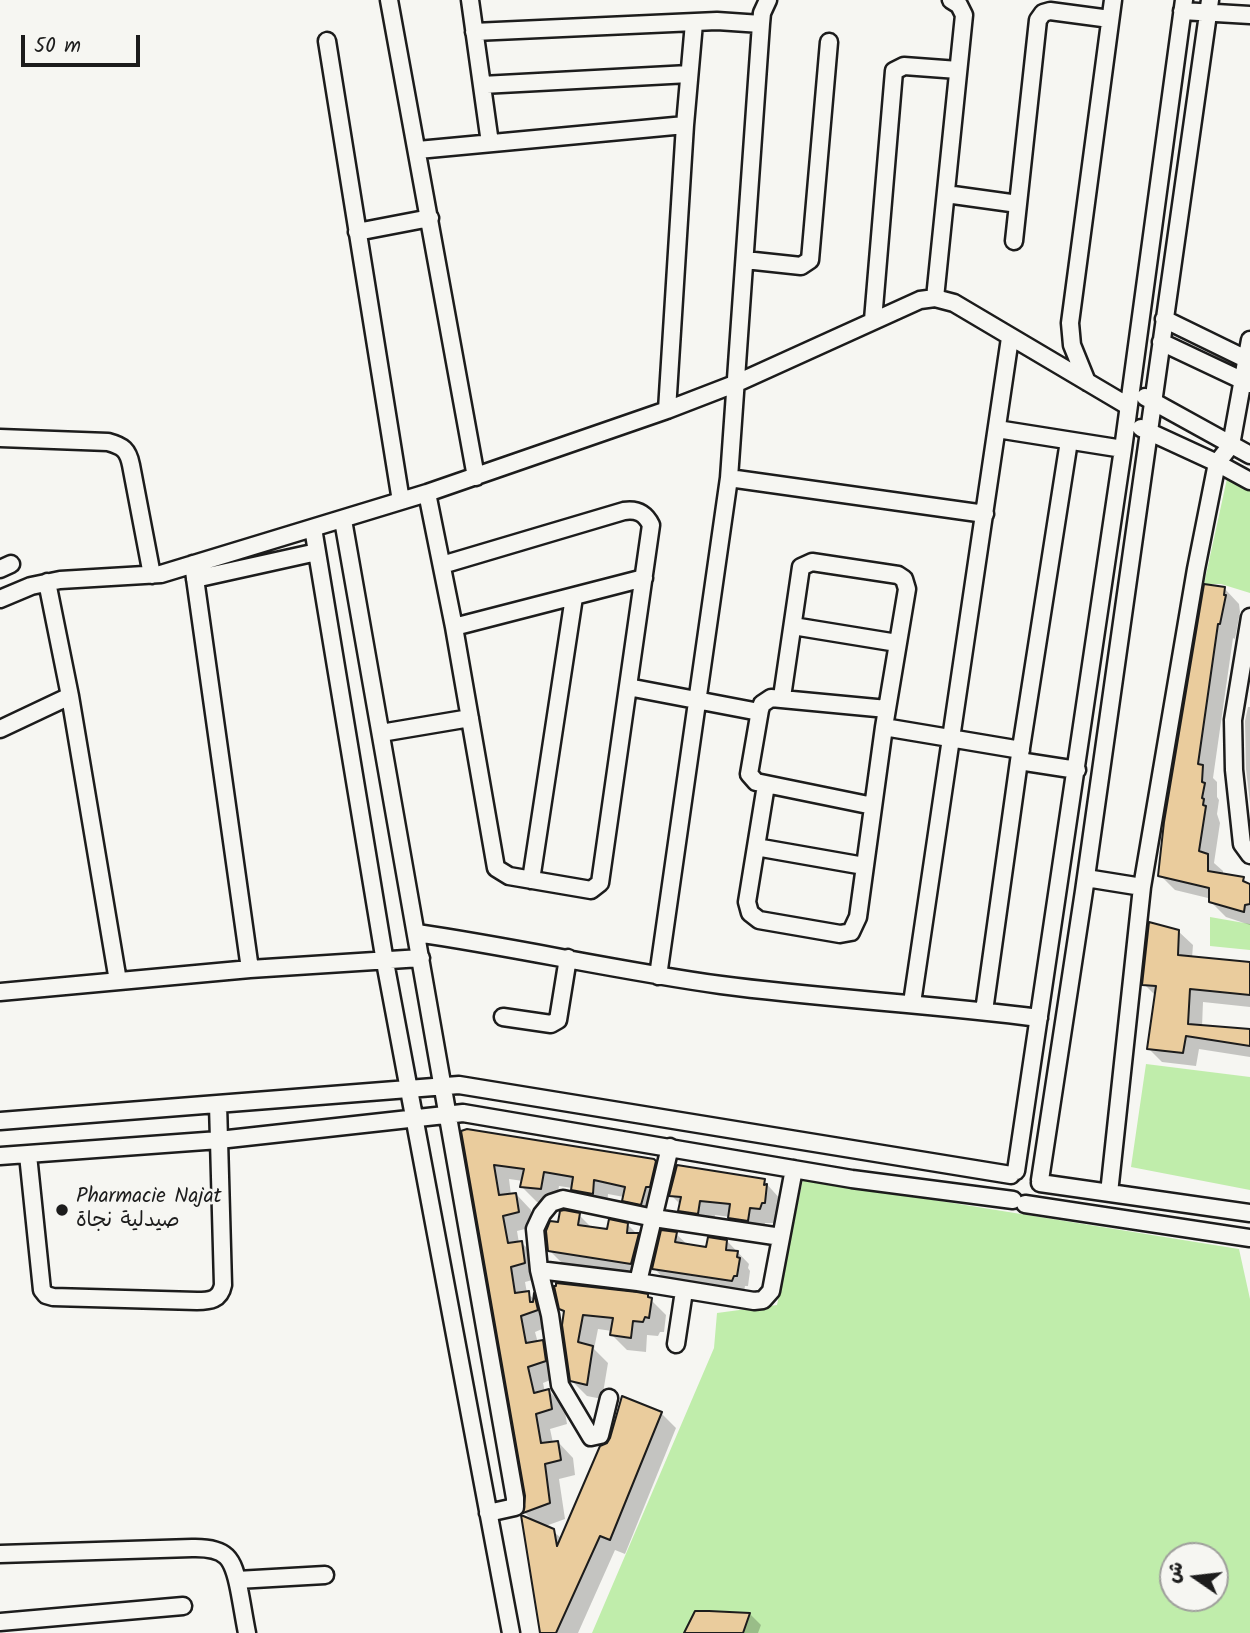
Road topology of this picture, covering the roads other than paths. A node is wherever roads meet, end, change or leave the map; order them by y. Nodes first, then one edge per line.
1 (390, 0) edge
2 (470, 0) edge
3 (768, 0) edge
4 (954, 0) edge
5 (1113, 0) edge
6 (1183, 5) edge
7 (1209, 6) edge
8 (1250, 15) edge
9 (1110, 19) junction
10 (694, 23) junction
11 (761, 24) junction
12 (474, 32) junction
13 (327, 41) dead end
14 (829, 42) dead end
15 (958, 70) junction
16 (689, 74) junction
17 (482, 85) junction
18 (685, 125) junction
19 (490, 143) junction
20 (418, 150) junction
21 (946, 194) junction
22 (1018, 204) junction
23 (430, 218) junction
24 (357, 232) junction
25 (1014, 241) dead end
26 (745, 260) junction
27 (936, 298) junction
28 (1164, 319) junction
29 (873, 320) junction
30 (1010, 338) junction
31 (1250, 340) edge
32 (1161, 342) junction
33 (1248, 360) edge
34 (1087, 382) junction
35 (1246, 382) edge
36 (737, 383) junction
37 (1131, 389) junction
38 (1153, 401) junction
39 (667, 410) junction
40 (1127, 414) junction
41 (997, 429) junction
42 (1148, 432) junction
43 (0, 438) edge
44 (1069, 441) junction
45 (1231, 445) junction
46 (1122, 449) junction
47 (1250, 455) edge
48 (1217, 463) junction
49 (476, 477) junction
50 (729, 478) junction
51 (1250, 481) edge
52 (427, 493) junction
53 (401, 501) junction
54 (985, 514) junction
55 (343, 520) junction
56 (313, 528) junction
57 (317, 552) junction
58 (442, 565) junction
59 (194, 572) junction
60 (152, 576) junction
61 (644, 578) junction
62 (47, 582) junction
63 (574, 597) junction
64 (0, 599) edge
65 (1250, 617) edge
66 (793, 626) junction
67 (454, 627) junction
68 (897, 643) junction
69 (1245, 686) edge
70 (628, 687) junction
71 (71, 696) junction
72 (782, 697) junction
73 (697, 701) junction
74 (887, 709) junction
75 (759, 712) junction
76 (470, 718) junction
77 (884, 727) junction
78 (0, 729) edge
79 (381, 733) junction
80 (951, 739) junction
81 (1020, 756) junction
82 (1077, 770) junction
83 (766, 785) junction
84 (873, 807) junction
85 (756, 847) junction
86 (1250, 855) edge
87 (1063, 860) junction
88 (864, 866) junction
89 (1086, 878) junction
90 (531, 880) junction
91 (1059, 887) junction
92 (1142, 887) junction
93 (417, 933) junction
94 (421, 958) junction
95 (568, 958) junction
96 (385, 962) junction
97 (250, 969) junction
98 (658, 976) junction
99 (118, 981) junction
100 (0, 992) edge
101 (912, 1003) junction
102 (984, 1011) junction
103 (503, 1017) dead end
104 (1039, 1018) junction
105 (441, 1086) junction
106 (409, 1088) junction
107 (218, 1104) junction
108 (446, 1114) junction
109 (415, 1118) junction
110 (660, 1118) junction
111 (0, 1121) edge
112 (219, 1140) junction
113 (662, 1146) junction
114 (856, 1149) junction
115 (28, 1155) junction
116 (0, 1156) edge
117 (794, 1169) junction
118 (1014, 1173) junction
119 (852, 1179) junction
120 (1040, 1182) junction
121 (1109, 1193) junction
122 (1019, 1202) junction
123 (1250, 1213) edge
124 (654, 1218) junction
125 (781, 1237) junction
126 (1250, 1238) edge
127 (540, 1270) junction
128 (638, 1282) junction
129 (684, 1291) junction
130 (676, 1344) dead end
131 (609, 1398) dead end
132 (488, 1513) junction
133 (0, 1554) edge
134 (325, 1575) dead end
135 (237, 1580) junction
136 (183, 1606) dead end
137 (0, 1622) edge
138 (247, 1633) edge
139 (510, 1633) edge

1 - 20 street
2 - 12 street
3 - 11 street
4 - 15 street
5 - 9 street
6 - 7 street
6 - 37 street
7 - 8 street
7 - 28 street
9 - 22 street
9 - 34 street
10 - 11 street
10 - 12 street
10 - 16 street
11 - 26 street
12 - 17 street
13 - 24 street
14 - 26 street
15 - 21 street
15 - 29 street
16 - 17 street
16 - 18 street
17 - 19 street
18 - 19 street
18 - 39 street
19 - 20 street
20 - 23 street
21 - 22 street
21 - 27 street
22 - 25 street
23 - 24 street
23 - 49 street
24 - 53 street
26 - 36 street
27 - 29 street
27 - 30 street
28 - 32 street
28 - 33 street
29 - 36 street
30 - 34 street
30 - 41 street
31 - 33 street
32 - 35 street
32 - 38 street
33 - 35 street
34 - 40 street
35 - 45 street
36 - 39 street
36 - 50 street
37 - 38 street
37 - 40 street
38 - 42 street
38 - 45 street
39 - 49 street
40 - 42 street
40 - 46 street
41 - 44 street
41 - 54 street
42 - 48 street
42 - 89 street
43 - 60 street
44 - 46 street
44 - 81 street
45 - 47 street
45 - 48 street
46 - 82 street
48 - 51 street
48 - 92 street
49 - 52 street
50 - 54 street
50 - 73 street
52 - 53 street
52 - 58 street
53 - 55 street
54 - 80 street
55 - 56 street
55 - 79 street
56 - 57 street
56 - 59 street
57 - 59 street
57 - 96 street
58 - 61 street
58 - 67 street
59 - 60 street
59 - 97 street
60 - 62 street
61 - 63 street
61 - 70 street
62 - 64 street
62 - 71 street
63 - 67 street
63 - 90 street
65 - 69 street
66 - 68 street
66 - 68 street
66 - 72 street
67 - 76 street
68 - 74 street
69 - 86 street
70 - 73 street
70 - 90 street
71 - 78 street
71 - 99 street
72 - 74 street
72 - 75 street
73 - 75 street
73 - 98 street
74 - 77 street
75 - 83 street
76 - 79 street
76 - 90 street
77 - 80 street
77 - 84 street
79 - 93 street
80 - 81 street
80 - 101 street
81 - 82 street
81 - 102 street
82 - 87 street
83 - 84 street
83 - 85 street
84 - 88 street
85 - 88 street
85 - 88 street
87 - 89 street
87 - 91 street
89 - 91 street
89 - 92 street
89 - 120 street
91 - 104 street
92 - 121 street
93 - 94 street
93 - 95 street
94 - 96 street
94 - 105 street
95 - 98 street
95 - 103 street
96 - 97 street
96 - 106 street
97 - 99 street
98 - 101 street
99 - 100 street
101 - 102 street
102 - 104 street
104 - 118 street
105 - 106 street
105 - 108 street
105 - 110 street
106 - 107 street
106 - 109 street
107 - 111 street
107 - 112 street
108 - 109 street
108 - 113 street
108 - 132 street
109 - 112 street
109 - 132 street
110 - 113 street
110 - 114 street
112 - 115 street
112 - 115 street
113 - 117 street
113 - 124 street
114 - 118 street
114 - 119 street
115 - 116 street
117 - 119 street
117 - 125 street
118 - 120 street
118 - 122 street
119 - 122 street
120 - 121 street
120 - 122 street
121 - 123 street
122 - 126 street
124 - 125 street
124 - 127 street
124 - 128 street
125 - 129 street
127 - 128 street
127 - 131 street
128 - 129 street
129 - 130 street
132 - 139 street
133 - 135 street
134 - 135 street
135 - 138 street
136 - 137 street

